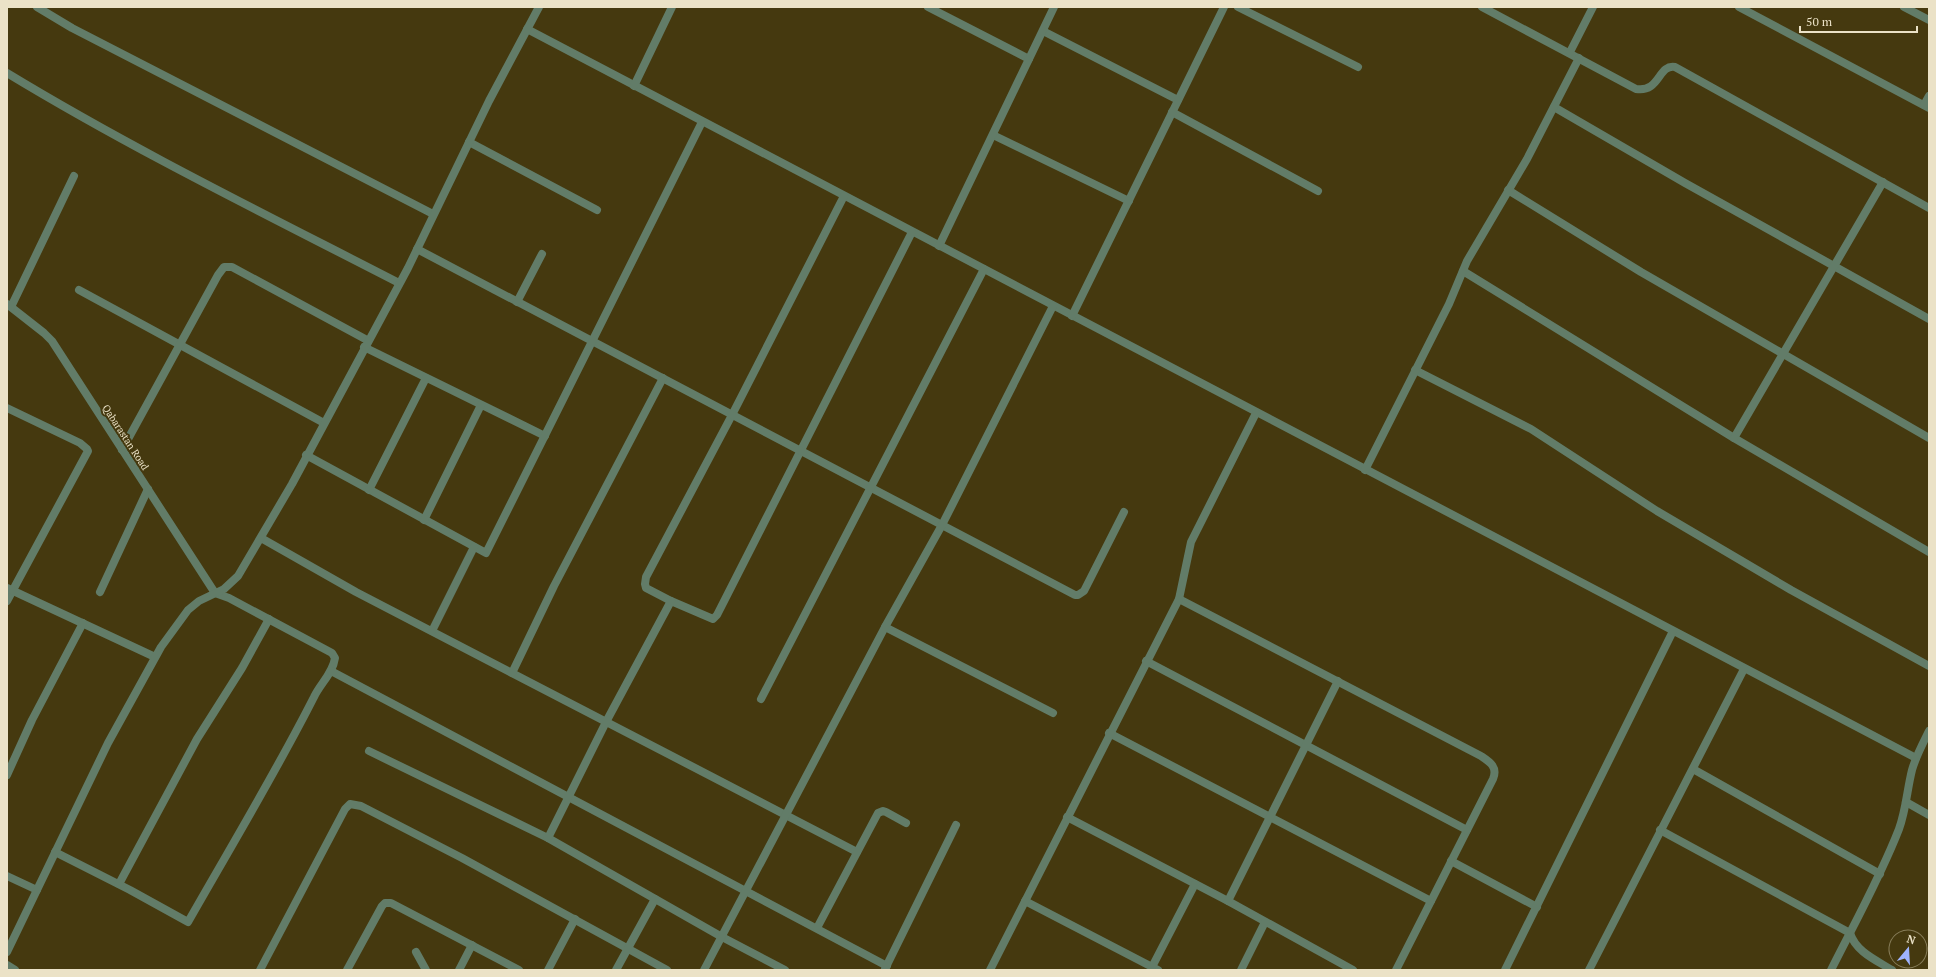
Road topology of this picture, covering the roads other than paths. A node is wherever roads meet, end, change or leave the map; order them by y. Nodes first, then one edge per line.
1 (37, 7) edge
2 (539, 7) edge
3 (672, 7) edge
4 (928, 7) edge
5 (1054, 7) edge
6 (1224, 7) edge
7 (1238, 7) edge
8 (1482, 7) edge
9 (1593, 7) edge
10 (1739, 7) edge
11 (1904, 7) edge
12 (1929, 20) edge
13 (527, 30) junction
14 (1043, 31) junction
15 (1570, 52) junction
16 (1579, 58) junction
17 (1029, 59) junction
18 (1358, 67) dead end
19 (7, 73) edge
20 (634, 86) junction
21 (1929, 96) edge
22 (1178, 100) junction
23 (1554, 107) junction
24 (1927, 107) edge
25 (1172, 112) junction
26 (702, 122) junction
27 (993, 135) junction
28 (469, 142) junction
29 (74, 176) dead end
30 (1883, 182) junction
31 (1508, 190) junction
32 (1318, 191) dead end
33 (844, 196) junction
34 (1129, 201) junction
35 (1929, 208) edge
36 (597, 210) dead end
37 (433, 214) junction
38 (912, 232) junction
39 (939, 246) junction
40 (416, 249) junction
41 (542, 254) dead end
42 (1835, 265) junction
43 (984, 269) junction
44 (1463, 271) junction
45 (399, 283) junction
46 (79, 290) dead end
47 (517, 302) junction
48 (9, 306) edge
49 (1053, 306) junction
50 (1072, 316) junction
51 (1929, 319) edge
52 (592, 341) junction
53 (179, 344) junction
54 (366, 344) junction
55 (1783, 353) junction
56 (1415, 370) junction
57 (426, 378) junction
58 (663, 378) junction
59 (481, 405) junction
60 (7, 408) edge
61 (1256, 413) junction
62 (732, 415) junction
63 (324, 423) junction
64 (545, 436) junction
65 (1734, 438) junction
66 (1929, 438) edge
67 (122, 450) junction
68 (802, 451) junction
69 (306, 456) junction
70 (1365, 470) junction
71 (872, 488) junction
72 (148, 490) junction
73 (369, 490) junction
74 (1124, 512) dead end
75 (424, 520) junction
76 (942, 525) junction
77 (261, 538) junction
78 (474, 547) junction
79 (1929, 552) edge
80 (10, 589) edge
81 (100, 592) dead end
82 (215, 594) junction
83 (1179, 599) junction
84 (7, 601) edge
85 (671, 601) junction
86 (269, 619) junction
87 (83, 623) junction
88 (885, 627) junction
89 (432, 631) junction
90 (1673, 631) junction
91 (155, 657) junction
92 (1146, 662) junction
93 (1929, 666) edge
94 (1744, 668) junction
95 (331, 670) junction
96 (512, 673) junction
97 (1338, 681) junction
98 (761, 699) dead end
99 (1053, 713) dead end
100 (606, 722) junction
101 (1929, 731) edge
102 (1109, 734) junction
103 (1306, 745) junction
104 (369, 751) dead end
105 (1916, 758) junction
106 (1693, 769) junction
107 (7, 775) edge
108 (569, 797) junction
109 (1906, 802) junction
110 (1929, 815) edge
111 (787, 816) junction
112 (1067, 817) junction
113 (1269, 818) junction
114 (906, 823) dead end
115 (956, 825) dead end
116 (1467, 830) junction
117 (1660, 830) junction
118 (548, 838) junction
119 (55, 852) junction
120 (857, 852) junction
121 (1451, 861) junction
122 (1880, 874) junction
123 (7, 876) edge
124 (119, 884) junction
125 (1195, 884) junction
126 (37, 890) junction
127 (746, 891) junction
128 (655, 899) junction
129 (1024, 901) junction
130 (1430, 901) junction
131 (1228, 902) junction
132 (1537, 907) junction
133 (575, 919) junction
134 (1265, 922) junction
135 (817, 928) junction
136 (1850, 933) junction
137 (722, 937) junction
138 (472, 945) junction
139 (628, 948) junction
140 (7, 952) edge
141 (416, 952) dead end
142 (7, 966) edge
143 (886, 968) edge
144 (1155, 969) edge
145 (15, 970) edge
146 (260, 970) edge
147 (347, 970) edge
148 (426, 970) edge
149 (459, 970) edge
150 (519, 970) edge
151 (548, 970) edge
152 (616, 970) edge
153 (667, 970) edge
154 (704, 970) edge
155 (784, 970) edge
156 (990, 970) edge
157 (1242, 970) edge
158 (1354, 970) edge
159 (1396, 970) edge
160 (1505, 970) edge
161 (1589, 970) edge
162 (1831, 970) edge
163 (1892, 970) edge

1 - 37 street
2 - 13 street
3 - 20 street
4 - 17 street
5 - 14 street
6 - 22 street
7 - 18 street
8 - 15 street
9 - 15 street
10 - 24 street
11 - 12 street
13 - 20 street
13 - 28 street
14 - 17 street
14 - 22 street
15 - 16 street
16 - 23 street
16 - 30 street
17 - 27 street
19 - 45 street
20 - 26 street
21 - 24 street
22 - 25 street
23 - 31 street
23 - 42 street
25 - 32 street
25 - 34 street
26 - 33 street
26 - 52 street
27 - 34 street
27 - 39 street
28 - 36 street
28 - 37 street
29 - 48 street
30 - 35 street
30 - 42 street
31 - 44 street
31 - 55 street
33 - 38 street
33 - 62 street
34 - 50 street
37 - 40 street
38 - 39 street
38 - 68 street
39 - 43 street
40 - 45 street
40 - 47 street
41 - 47 street
42 - 51 street
42 - 55 street
43 - 49 street
43 - 71 street
44 - 56 street
44 - 65 street
45 - 54 street
46 - 53 street
47 - 52 street
48 - 67 street, Qabarastan Road
49 - 50 street
49 - 76 street
50 - 61 street
52 - 58 street
52 - 64 street
53 - 54 street
53 - 63 street
53 - 67 street
54 - 57 street
54 - 63 street
55 - 65 street
55 - 66 street
56 - 70 street
56 - 93 street
57 - 59 street
57 - 73 street
58 - 62 street
58 - 96 street
59 - 64 street
59 - 75 street
60 - 80 street
61 - 70 street
61 - 83 street
62 - 68 street
62 - 85 street
63 - 69 street
64 - 78 street
65 - 79 street
67 - 72 street, Qabarastan Road
68 - 71 street
68 - 85 street
69 - 73 street
69 - 77 street
70 - 90 street
71 - 76 street
71 - 98 street
72 - 81 street
72 - 82 street, Qabarastan Road
73 - 75 street
74 - 76 street
75 - 78 street
76 - 88 street
77 - 82 street
77 - 89 street
78 - 89 street
80 - 84 street
80 - 87 street
82 - 86 street
82 - 91 street
83 - 92 street
83 - 97 street
85 - 100 street
86 - 95 street
86 - 124 street
87 - 91 street
87 - 107 street
88 - 99 street
88 - 111 street
89 - 96 street
90 - 94 street
90 - 132 street
91 - 119 street
92 - 102 street
92 - 103 street
94 - 105 street
94 - 106 street
95 - 108 street
95 - 124 street
96 - 100 street
97 - 103 street
97 - 116 street
100 - 108 street
100 - 111 street
101 - 105 street
102 - 112 street
102 - 113 street
103 - 113 street
103 - 116 street
104 - 118 street
105 - 109 street
106 - 117 street
106 - 122 street
108 - 118 street
108 - 127 street
109 - 110 street
109 - 122 street
111 - 120 street
111 - 127 street
112 - 125 street
112 - 129 street
113 - 130 street
113 - 131 street
114 - 120 street
115 - 143 street
116 - 121 street
117 - 136 street
117 - 161 street
118 - 128 street
119 - 124 street
119 - 126 street
120 - 135 street
121 - 130 street
121 - 132 street
122 - 136 street
123 - 126 street
125 - 131 street
125 - 144 street
126 - 140 street
127 - 135 street
127 - 137 street
128 - 137 street
128 - 139 street
129 - 144 street
129 - 156 street
130 - 159 street
131 - 134 street
132 - 160 street
133 - 139 street
133 - 146 street
133 - 151 street
134 - 157 street
134 - 158 street
135 - 143 street
136 - 162 street
136 - 163 street
137 - 154 street
137 - 155 street
138 - 147 street
138 - 149 street
138 - 150 street
139 - 152 street
139 - 153 street
141 - 148 street
142 - 145 street

